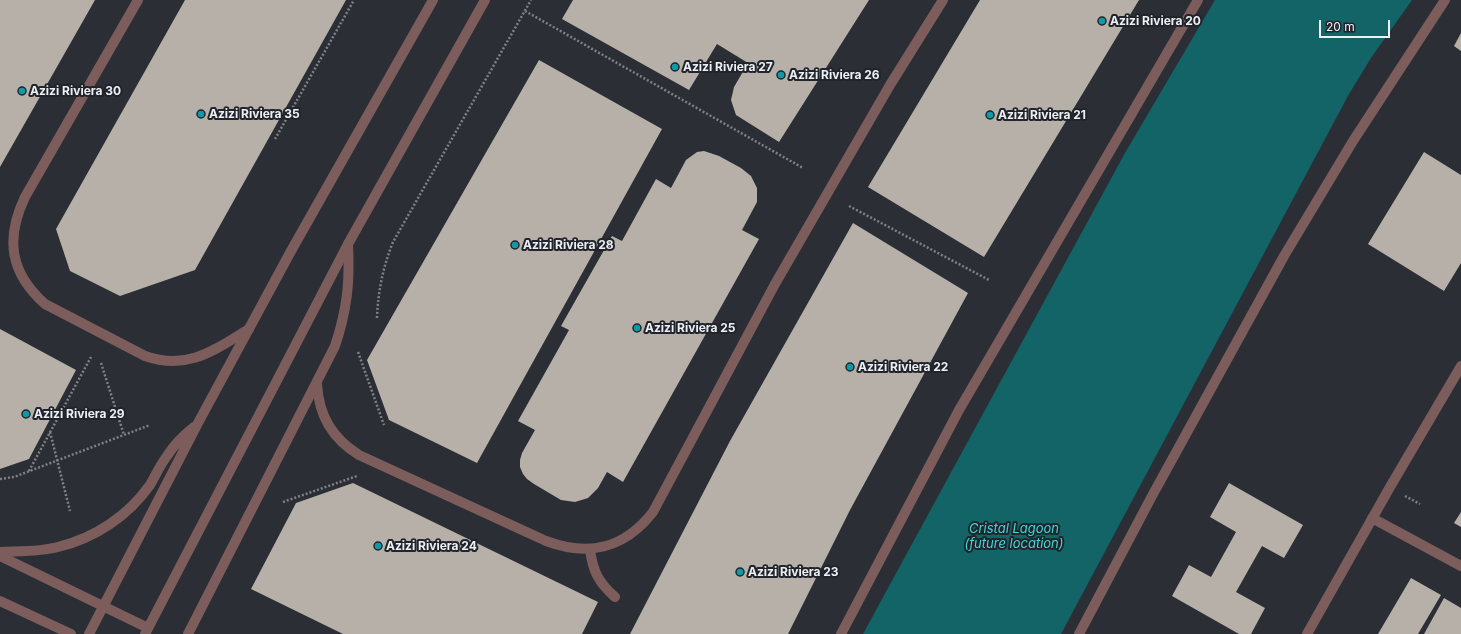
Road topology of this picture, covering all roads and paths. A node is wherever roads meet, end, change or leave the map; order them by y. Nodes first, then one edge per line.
1 (138, 0) edge
2 (354, 0) edge
3 (433, 0) edge
4 (485, 0) edge
5 (531, 0) edge
6 (943, 0) edge
7 (1198, 0) edge
8 (1445, 0) edge
9 (524, 11) junction
10 (275, 139) dead end
11 (803, 168) dead end
12 (849, 206) dead end
13 (348, 244) junction
14 (989, 280) dead end
15 (377, 318) dead end
16 (249, 329) junction
17 (358, 352) dead end
18 (91, 357) dead end
19 (101, 363) dead end
20 (1461, 366) edge
21 (317, 384) junction
22 (198, 423) junction
23 (150, 425) dead end
24 (384, 425) dead end
25 (50, 432) junction
26 (124, 435) junction
27 (57, 460) junction
28 (28, 472) junction
29 (357, 476) dead end
30 (1, 480) edge
31 (283, 502) dead end
32 (70, 511) dead end
33 (1372, 518) junction
34 (590, 550) junction
35 (0, 552) edge
36 (0, 556) edge
37 (1461, 566) edge
38 (615, 597) dead end
39 (0, 601) edge
40 (103, 606) junction
41 (147, 631) edge
42 (71, 634) edge
43 (89, 634) edge
44 (189, 634) edge
45 (841, 634) edge
46 (1079, 634) edge
47 (1307, 634) edge

1 - 16 street
2 - 10 path
3 - 16 street
4 - 13 street
5 - 9 path
6 - 34 street
7 - 45 street
8 - 46 street
9 - 11 path
9 - 15 path
12 - 14 path
13 - 21 street
13 - 41 street
16 - 22 street
17 - 24 path
18 - 25 path
19 - 26 path
20 - 33 street
21 - 34 street
21 - 44 street
22 - 35 street
22 - 40 street
23 - 26 path
25 - 27 path
25 - 28 path
26 - 27 path
27 - 28 path
27 - 32 path
28 - 30 path
29 - 31 path
33 - 37 street
33 - 47 street
34 - 38 street
36 - 40 street
39 - 42 street
40 - 41 street
40 - 43 street

